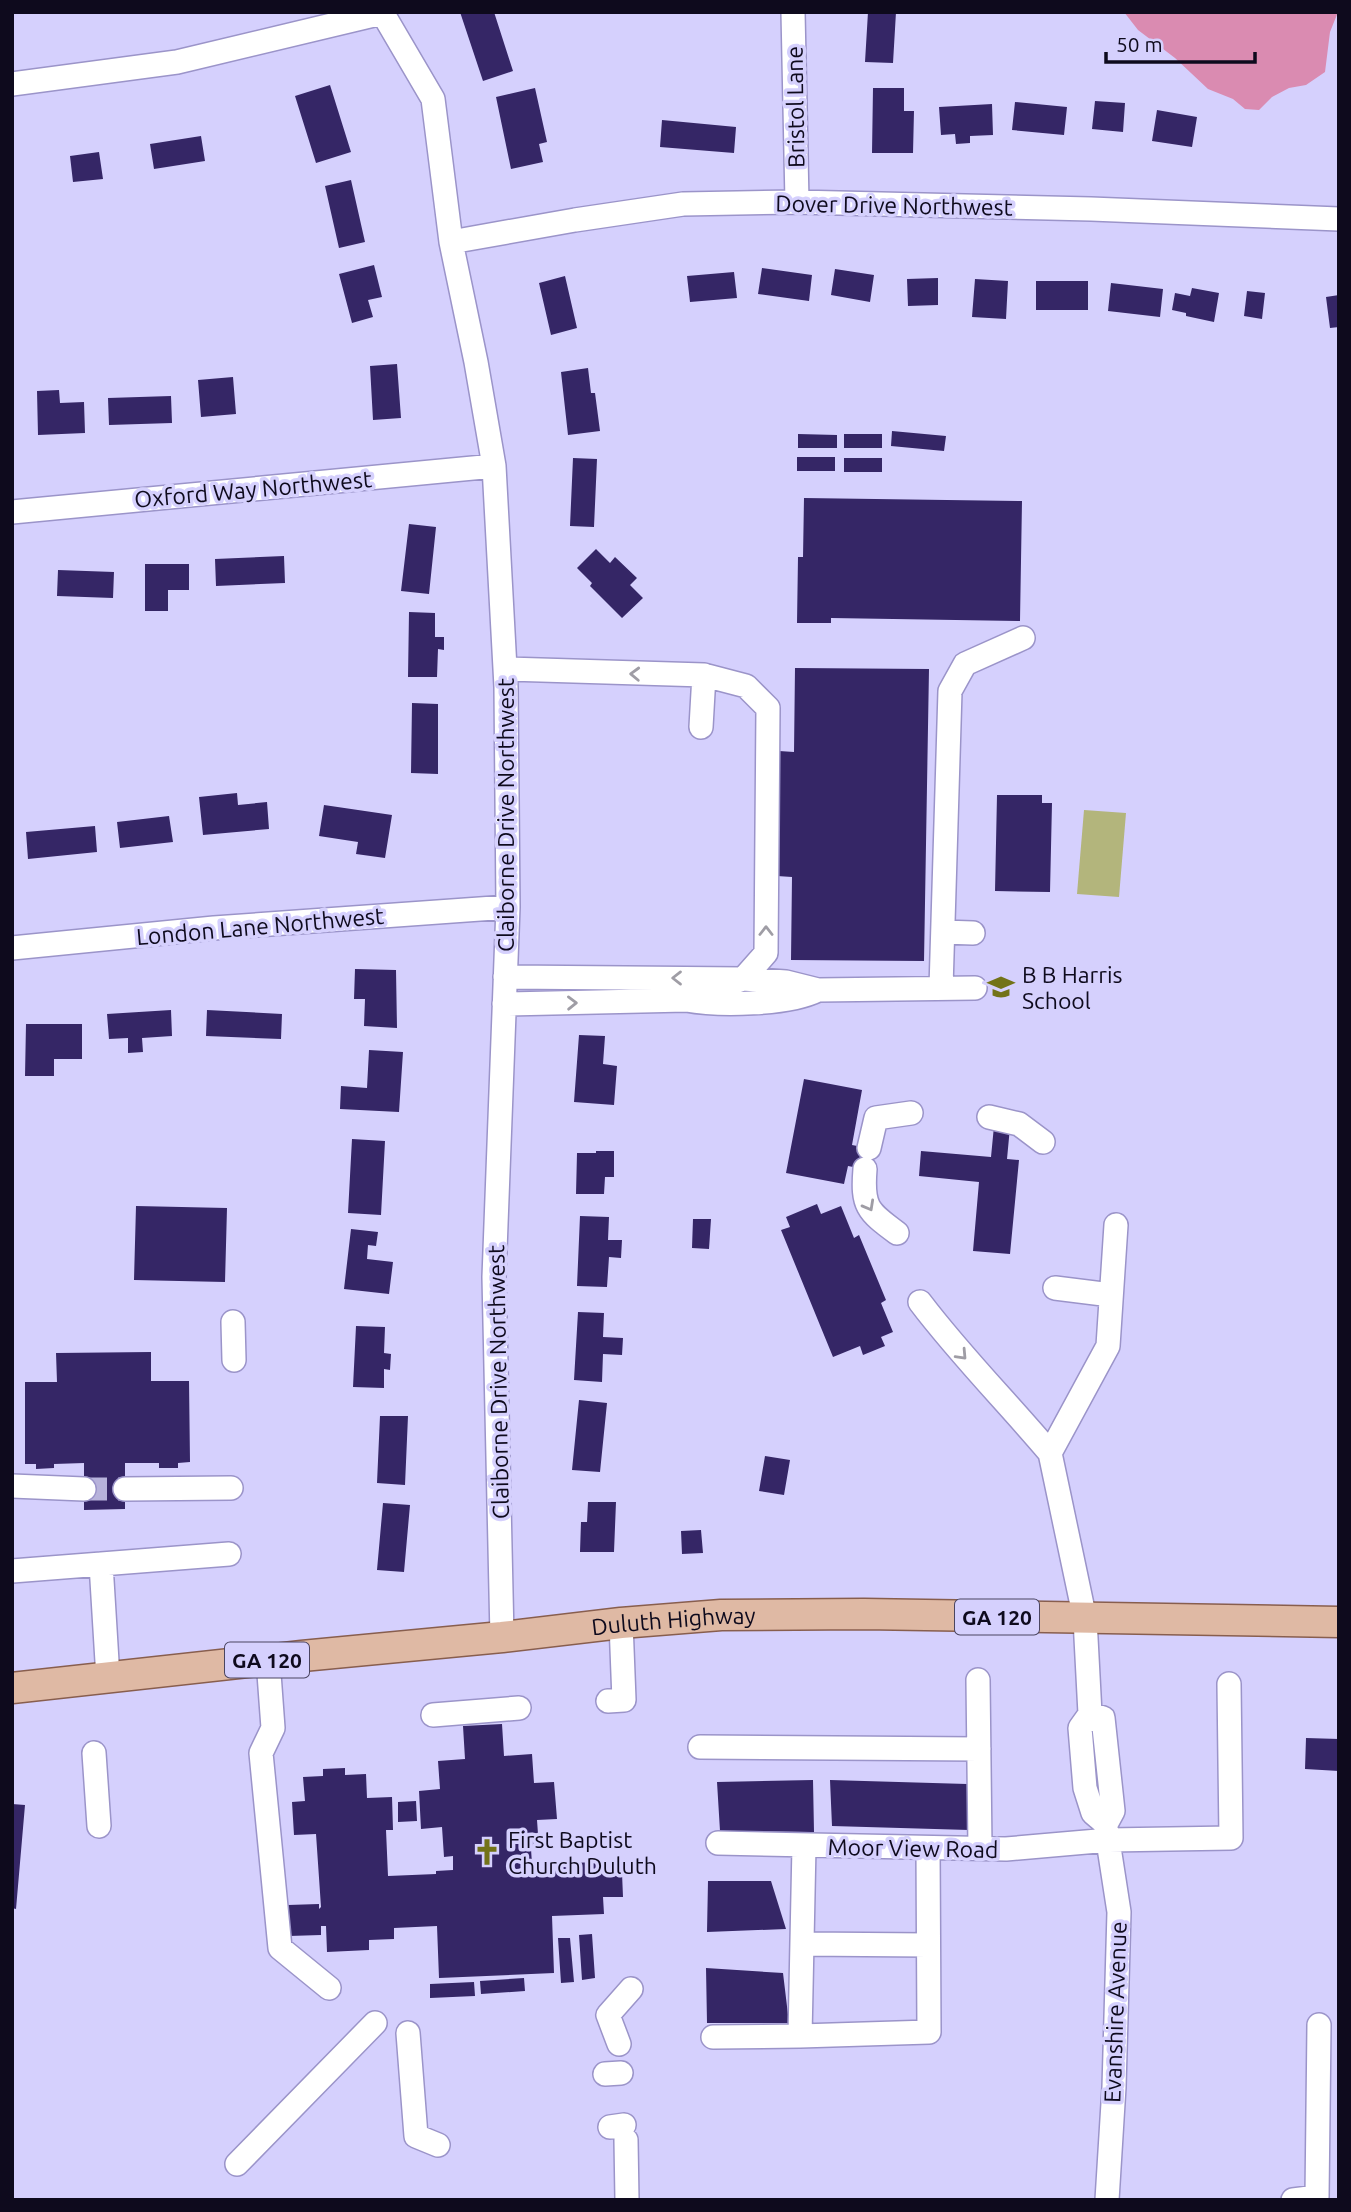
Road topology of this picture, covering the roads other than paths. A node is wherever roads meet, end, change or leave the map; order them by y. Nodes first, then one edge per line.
1 (793, 12) edge
2 (382, 13) edge
3 (12, 84) edge
4 (797, 202) junction
5 (1339, 219) edge
6 (451, 243) junction
7 (494, 466) junction
8 (12, 512) edge
9 (1023, 638) dead end
10 (505, 670) junction
11 (704, 676) junction
12 (701, 727) dead end
13 (508, 907) junction
14 (943, 932) junction
15 (973, 933) dead end
16 (12, 948) edge
17 (505, 977) junction
18 (743, 979) junction
19 (941, 988) junction
20 (975, 988) dead end
21 (818, 990) junction
22 (686, 1000) junction
23 (504, 1004) junction
24 (989, 1117) dead end
25 (917, 1118) dead end
26 (1043, 1142) dead end
27 (1116, 1230) dead end
28 (897, 1233) dead end
29 (1055, 1288) dead end
30 (1111, 1295) junction
31 (920, 1302) dead end
32 (233, 1322) dead end
33 (234, 1360) dead end
34 (1050, 1453) junction
35 (12, 1486) edge
36 (231, 1488) dead end
37 (84, 1489) tunnel mouth
38 (125, 1489) tunnel mouth
39 (229, 1554) dead end
40 (101, 1564) junction
41 (12, 1571) edge
42 (1085, 1619) junction
43 (1339, 1622) edge
44 (621, 1623) junction
45 (502, 1637) junction
46 (268, 1660) junction
47 (108, 1678) junction
48 (978, 1680) dead end
49 (1229, 1684) dead end
50 (12, 1688) edge
51 (608, 1701) dead end
52 (519, 1708) dead end
53 (1090, 1714) junction
54 (433, 1715) dead end
55 (700, 1747) dead end
56 (979, 1749) junction
57 (94, 1753) dead end
58 (1107, 1759) junction
59 (1083, 1763) junction
60 (99, 1826) dead end
61 (1107, 1832) junction
62 (718, 1843) dead end
63 (804, 1846) junction
64 (928, 1848) junction
65 (980, 1849) junction
66 (802, 1944) junction
67 (928, 1945) junction
68 (330, 1988) dead end
69 (631, 1989) dead end
70 (375, 2023) dead end
71 (1320, 2025) dead end
72 (408, 2033) dead end
73 (800, 2036) junction
74 (713, 2037) dead end
75 (619, 2044) dead end
76 (620, 2131) dead end
77 (438, 2145) dead end
78 (237, 2164) dead end
79 (1317, 2198) edge
80 (626, 2200) edge
81 (1107, 2200) edge
82 (1293, 2200) edge

1 - 4 street, Bristol Lane
2 - 3 street
2 - 6 street, Claiborne Drive Northwest
4 - 5 street, Dover Drive Northwest
4 - 6 street, Dover Drive Northwest
6 - 7 street, Claiborne Drive Northwest
7 - 8 street, Oxford Way Northwest
7 - 10 street, Claiborne Drive Northwest
9 - 14 street
11 -> 10 street
10 - 13 street, Claiborne Drive Northwest
11 - 12 street
18 -> 11 street
13 - 16 street, London Lane Northwest
13 - 17 street, Claiborne Drive Northwest
14 - 15 street
14 - 19 street
18 -> 17 street
17 - 23 street, Claiborne Drive Northwest
18 - 21 street
18 - 22 street
19 - 20 street
19 - 21 street
21 - 22 street
23 -> 22 street
23 - 45 street, Claiborne Drive Northwest
24 - 26 street
25 -> 28 street
27 - 30 street
29 - 30 street
30 - 34 street
31 -> 34 street
32 - 33 street
34 - 42 street, Evanshire Avenue
35 - 37 street
36 - 38 street
39 - 40 street
40 - 41 street
40 - 47 street
42 - 43 main road, Duluth Highway / GA 120
42 - 44 main road, Duluth Highway / GA 120
42 - 53 street, Evanshire Avenue
44 - 45 main road, Duluth Highway / GA 120
44 - 51 street
45 - 46 main road, Duluth Highway / GA 120
46 - 47 main road, Duluth Highway / GA 120
46 - 68 street
47 - 50 main road, Duluth Highway / GA 120
48 - 56 street
49 - 61 street, Moor View Road
52 - 54 street
53 - 58 street, Evanshire Avenue
53 - 59 street, Evanshire Avenue
55 - 56 street
56 - 65 street
57 - 60 street
58 - 59 street
58 - 61 street, Evanshire Avenue
59 - 61 street, Evanshire Avenue
61 - 65 street, Moor View Road
61 - 81 street, Evanshire Avenue
62 - 63 street, Moor View Road
63 - 64 street, Moor View Road
63 - 66 street
64 - 65 street, Moor View Road
64 - 67 street
66 - 67 street
66 - 73 street
67 - 73 street
69 - 75 street
70 - 78 street
71 - 79 street
72 - 77 street
73 - 74 street
76 - 80 street
79 - 82 street

